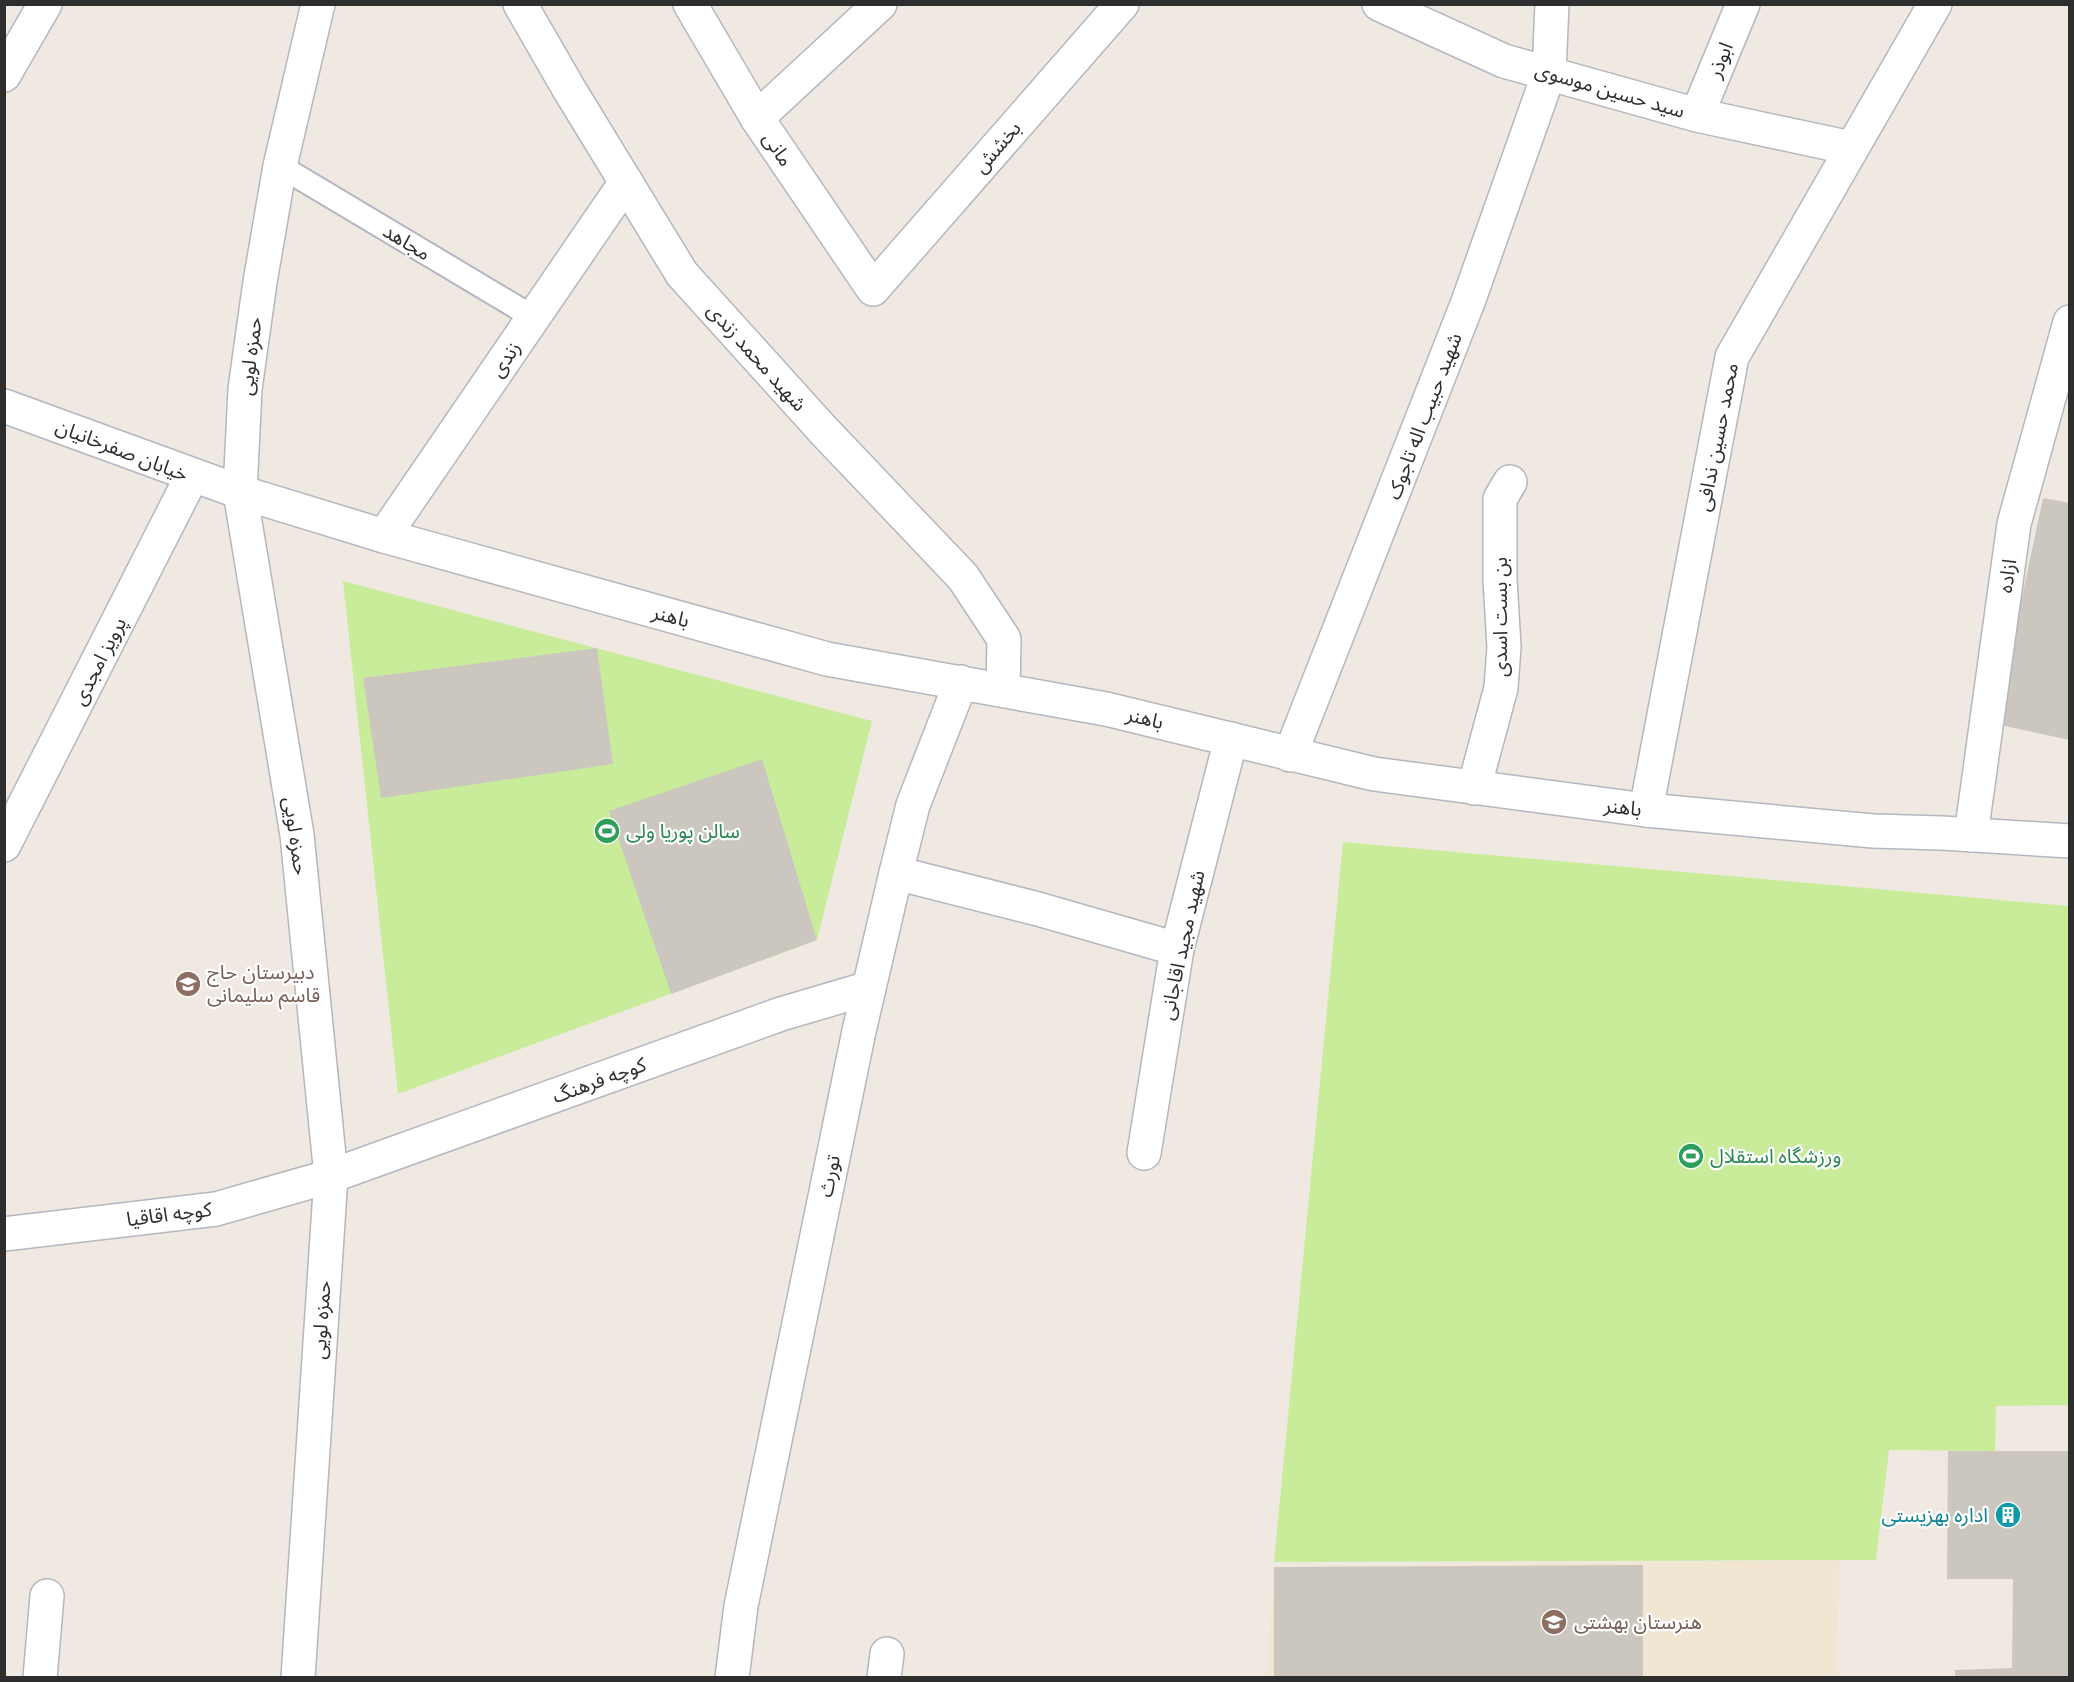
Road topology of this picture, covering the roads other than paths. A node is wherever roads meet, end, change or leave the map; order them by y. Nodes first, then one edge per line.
1 (45, 4) edge
2 (318, 4) edge
3 (520, 4) edge
4 (690, 4) edge
5 (880, 4) edge
6 (1122, 4) edge
7 (1379, 4) edge
8 (1552, 4) edge
9 (1743, 4) edge
10 (1935, 4) edge
11 (1549, 74) junction
12 (4, 75) edge
13 (1697, 114) junction
14 (757, 118) junction
15 (1851, 148) junction
16 (280, 166) junction
17 (626, 182) junction
18 (873, 289) joint
19 (533, 317) junction
20 (2070, 322) edge
21 (4, 406) edge
22 (192, 476) junction
23 (1510, 482) dead end
24 (240, 492) junction
25 (384, 536) junction
26 (961, 682) junction
27 (1003, 690) junction
28 (1231, 740) junction
29 (1290, 755) junction
30 (1474, 788) junction
31 (16, 796) edge
32 (1646, 810) junction
33 (1971, 835) junction
34 (2070, 841) edge
35 (4, 845) edge
36 (896, 873) junction
37 (1177, 949) junction
38 (869, 988) junction
39 (1144, 1153) dead end
40 (331, 1176) junction
41 (4, 1234) edge
42 (47, 1596) dead end
43 (40, 1677) edge
44 (298, 1677) edge
45 (732, 1677) edge

1 - 12 street
2 - 16 street, حمزه لویی
3 - 17 street, شهید محمد زندی
4 - 14 street, مانی
5 - 14 street
6 - 18 street, بخشش
7 - 11 street, سید حسین موسوی
8 - 11 street, شهید حبیب اله تاجوک
9 - 13 street, ابوذر
10 - 15 street, محمد حسین ندافی
11 - 13 street, سید حسین موسوی
11 - 29 street, شهید حبیب اله تاجوک
13 - 15 street, سید حسین موسوی
14 - 18 street, مانی
15 - 32 street, محمد حسین ندافی
16 - 19 lane, مجاهد
16 - 24 street, حمزه لویی
17 - 19 street, زندی
17 - 27 street, شهید محمد زندی
19 - 25 street, زندی
20 - 33 street, ازاده
21 - 22 street, خیابان صفرخانیان
22 - 24 street, خیابان صفرخانیان
22 - 31 street, پرویز امجدی
23 - 30 street, بن بست اسدی
24 - 25 street, باهنر
24 - 40 street, حمزه لویی
25 - 26 street, باهنر
26 - 27 street, باهنر
26 - 36 street, تورث
27 - 28 street, باهنر
28 - 29 street, باهنر
28 - 37 street, شهید مجید اقاجانی
29 - 30 street, باهنر
30 - 32 street, باهنر
31 - 35 street, پرویز امجدی
32 - 33 street, باهنر
33 - 34 street, باهنر
36 - 37 street
36 - 38 street, تورث
37 - 39 street, شهید مجید اقاجانی
38 - 40 street, کوچه فرهنگ
38 - 45 street, تورث
40 - 41 street, کوچه اقاقیا
40 - 44 street, حمزه لویی
42 - 43 street

